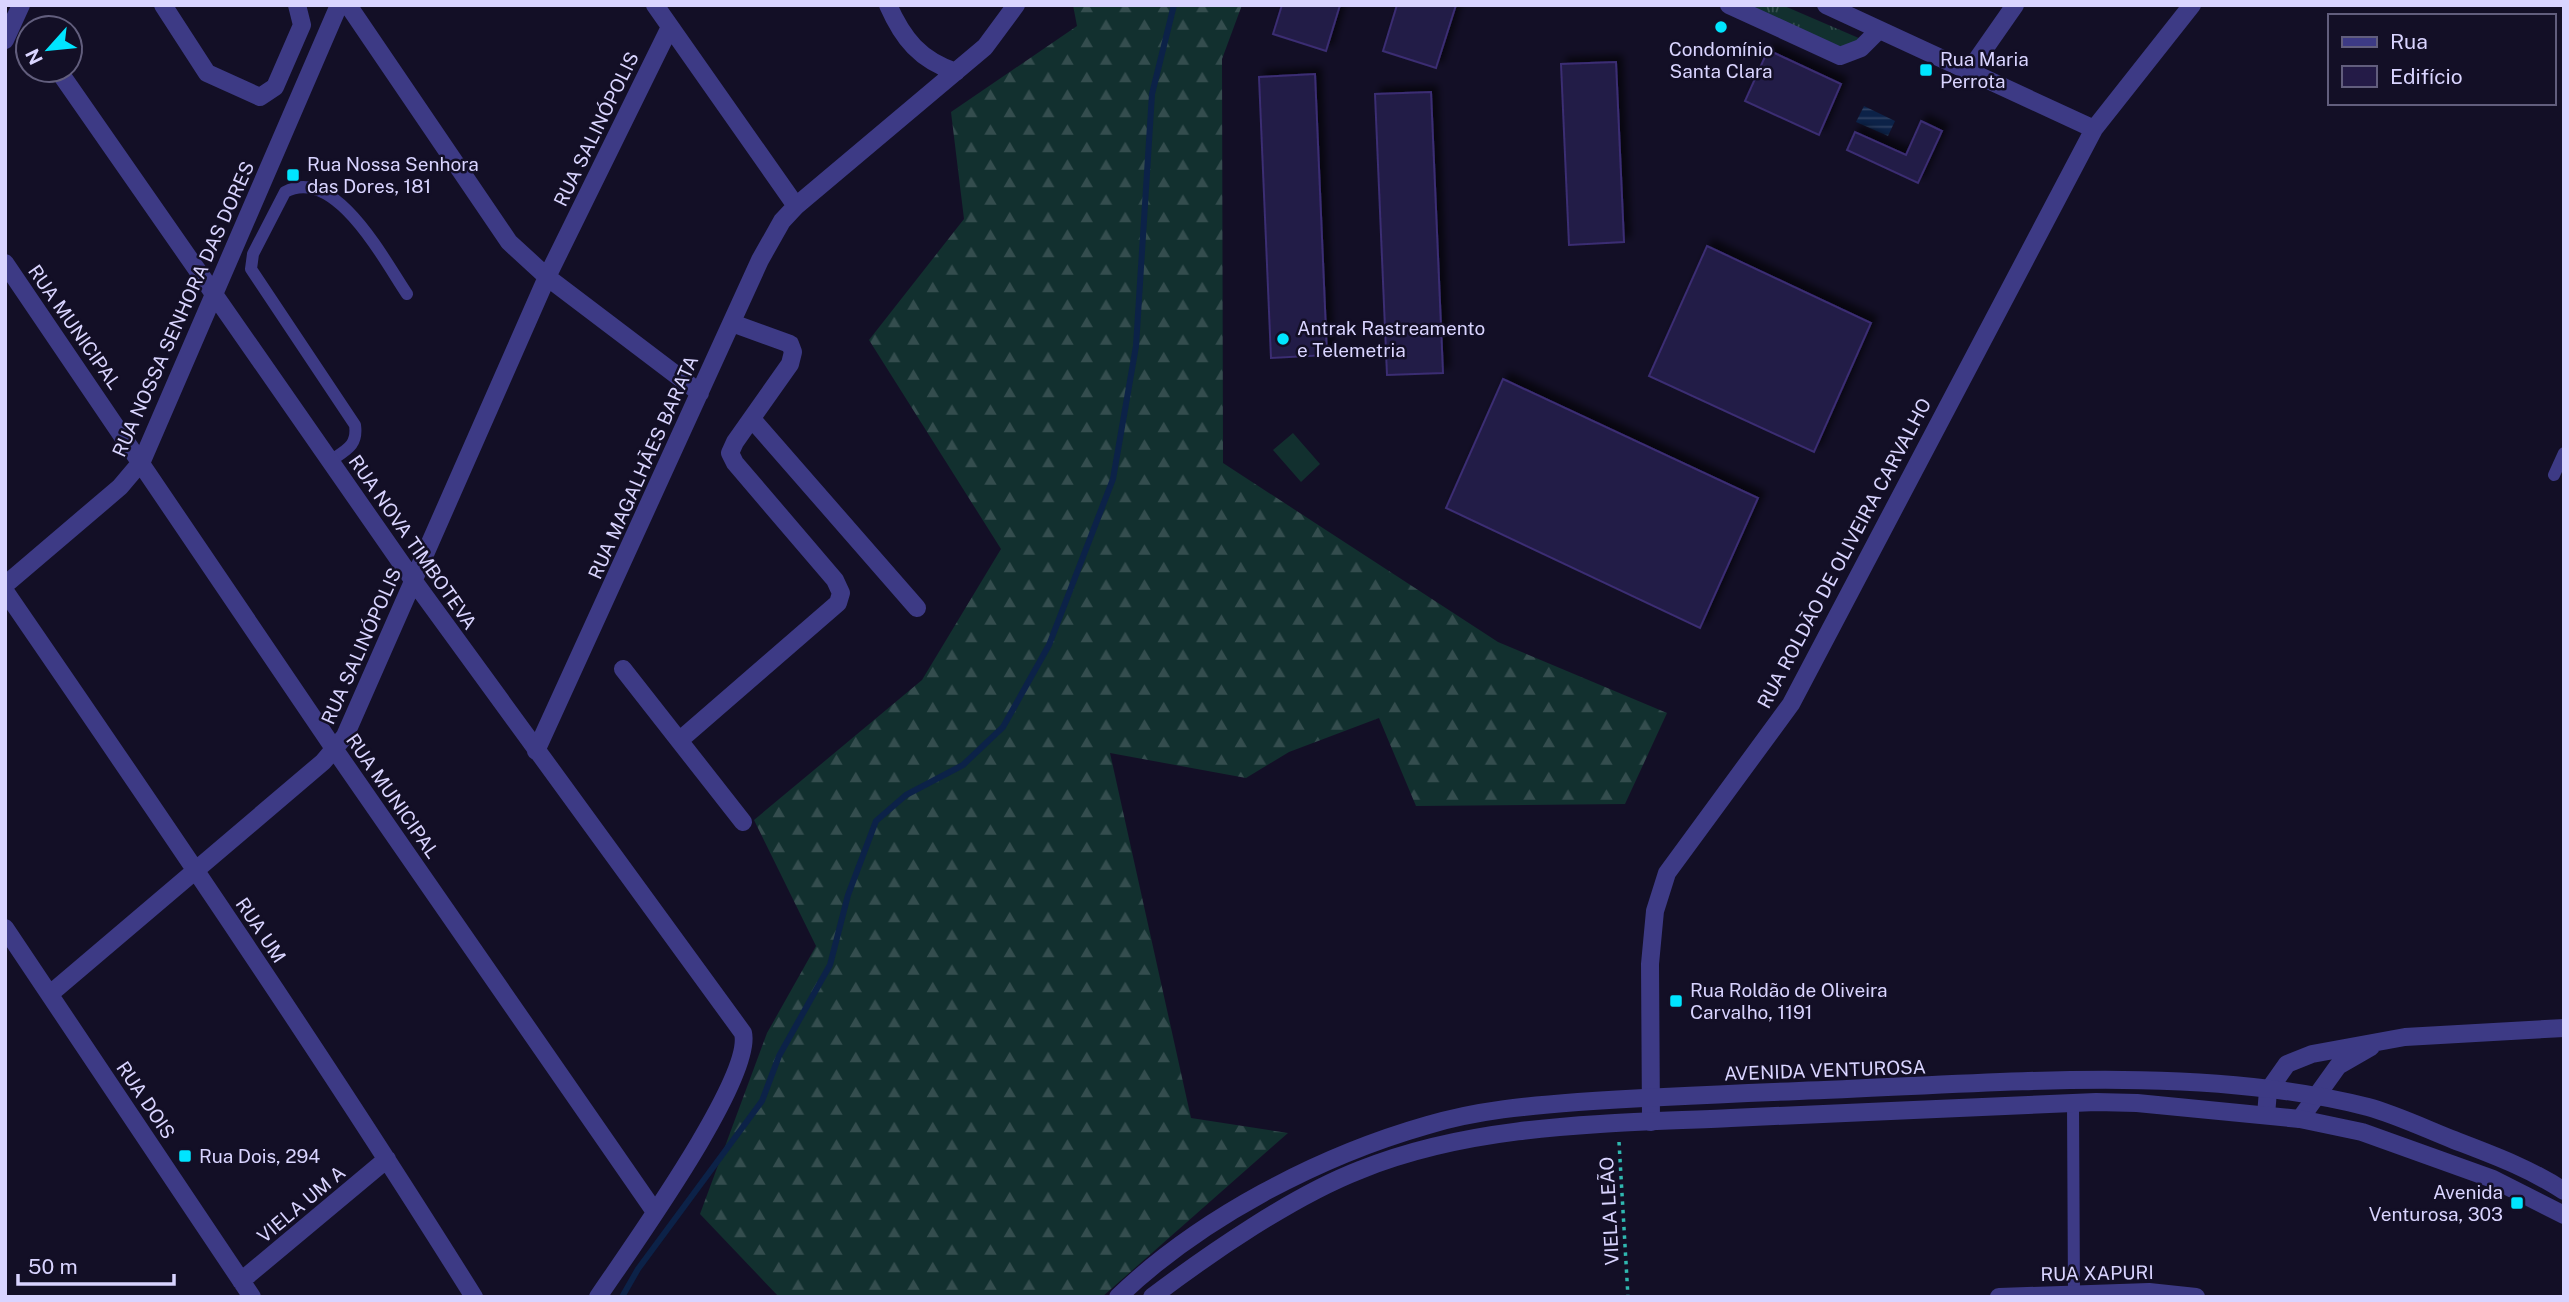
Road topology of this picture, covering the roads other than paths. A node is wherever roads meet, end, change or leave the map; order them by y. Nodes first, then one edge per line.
1 (163, 5) edge
2 (297, 5) edge
3 (339, 5) edge
4 (348, 5) edge
5 (655, 5) edge
6 (888, 5) edge
7 (1016, 5) edge
8 (1729, 5) edge
9 (1826, 5) edge
10 (2015, 5) edge
11 (2192, 5) edge
12 (18, 8) edge
13 (670, 27) junction
14 (1879, 30) junction
15 (5, 40) edge
16 (1969, 71) junction
17 (956, 72) junction
18 (68, 84) edge
19 (2094, 129) junction
20 (796, 206) junction
21 (5, 263) edge
22 (547, 277) junction
23 (213, 291) junction
24 (407, 294) dead end
25 (732, 323) junction
26 (700, 393) junction
27 (752, 419) junction
28 (2564, 453) edge
29 (142, 461) junction
30 (330, 461) junction
31 (2554, 475) dead end
32 (413, 580) junction
33 (5, 585) edge
34 (5, 591) edge
35 (917, 608) dead end
36 (623, 669) dead end
37 (680, 740) junction
38 (335, 750) junction
39 (537, 751) junction
40 (743, 822) dead end
41 (196, 870) junction
42 (5, 928) edge
43 (50, 994) junction
44 (2564, 1028) edge
45 (2383, 1039) junction
46 (2268, 1091) junction
47 (1650, 1097) junction
48 (2314, 1097) junction
49 (2073, 1103) junction
50 (2266, 1115) junction
51 (2300, 1119) junction
52 (1650, 1122) junction
53 (387, 1159) junction
54 (2564, 1191) edge
55 (655, 1212) junction
56 (2564, 1215) edge
57 (241, 1281) junction
58 (2073, 1294) edge
59 (252, 1297) edge
60 (474, 1297) edge
61 (598, 1297) edge
62 (1118, 1297) edge
63 (1152, 1297) edge
64 (1998, 1297) edge
65 (2196, 1297) edge

1 - 2 street
3 - 23 street, RUA NOSSA SENHORA DAS DORES
4 - 22 street
5 - 13 street
6 - 17 street
7 - 17 street, RUA MAGALHÃES BARATA
8 - 14 street
9 - 14 street
10 - 16 street
11 - 19 street, RUA ROLDÃO DE OLIVEIRA CARVALHO
12 - 15 street
13 - 20 street
13 - 22 street, RUA SALINÓPOLIS
14 - 16 street
16 - 19 street
17 - 20 street, RUA MAGALHÃES BARATA
18 - 23 street, RUA NOVA TIMBOTEVA
19 - 47 street, RUA ROLDÃO DE OLIVEIRA CARVALHO
20 - 25 street, RUA MAGALHÃES BARATA
21 - 29 street, RUA MUNICIPAL
22 - 26 street
22 - 32 street, RUA SALINÓPOLIS
23 - 29 street, RUA NOSSA SENHORA DAS DORES
23 - 30 street, RUA NOVA TIMBOTEVA
24 - 30 lane
25 - 26 street, RUA MAGALHÃES BARATA
25 - 27 street
26 - 39 street, RUA MAGALHÃES BARATA
27 - 35 street
27 - 37 street
28 - 31 lane
29 - 33 street, RUA NOSSA SENHORA DAS DORES
29 - 38 street, RUA MUNICIPAL
30 - 32 street, RUA NOVA TIMBOTEVA
32 - 38 street, RUA SALINÓPOLIS
32 - 39 street, RUA NOVA TIMBOTEVA
34 - 41 street, RUA UM
36 - 37 street
37 - 40 street
38 - 41 street, RUA SALINÓPOLIS
38 - 55 street, RUA MUNICIPAL
39 - 55 street, RUA NOVA TIMBOTEVA
41 - 43 street, RUA SALINÓPOLIS
41 - 53 street, RUA UM
42 - 43 street, RUA DOIS
43 - 57 street, RUA DOIS
44 - 45 street
45 - 46 street
45 - 48 street
46 - 47 street, AVENIDA VENTUROSA
46 - 48 street, AVENIDA VENTUROSA
46 - 50 street
47 - 52 street, RUA ROLDÃO DE OLIVEIRA CARVALHO
47 - 62 street, AVENIDA VENTUROSA
48 - 51 street
48 - 54 street, AVENIDA VENTUROSA
49 - 50 street
49 - 52 street
49 - 58 lane
50 - 51 street
51 - 56 street
52 - 63 street
53 - 57 street, VIELA UM A
53 - 60 street, RUA UM
55 - 61 street
57 - 59 street, RUA DOIS
58 - 64 street, RUA XAPURI
58 - 65 street, RUA XAPURI

